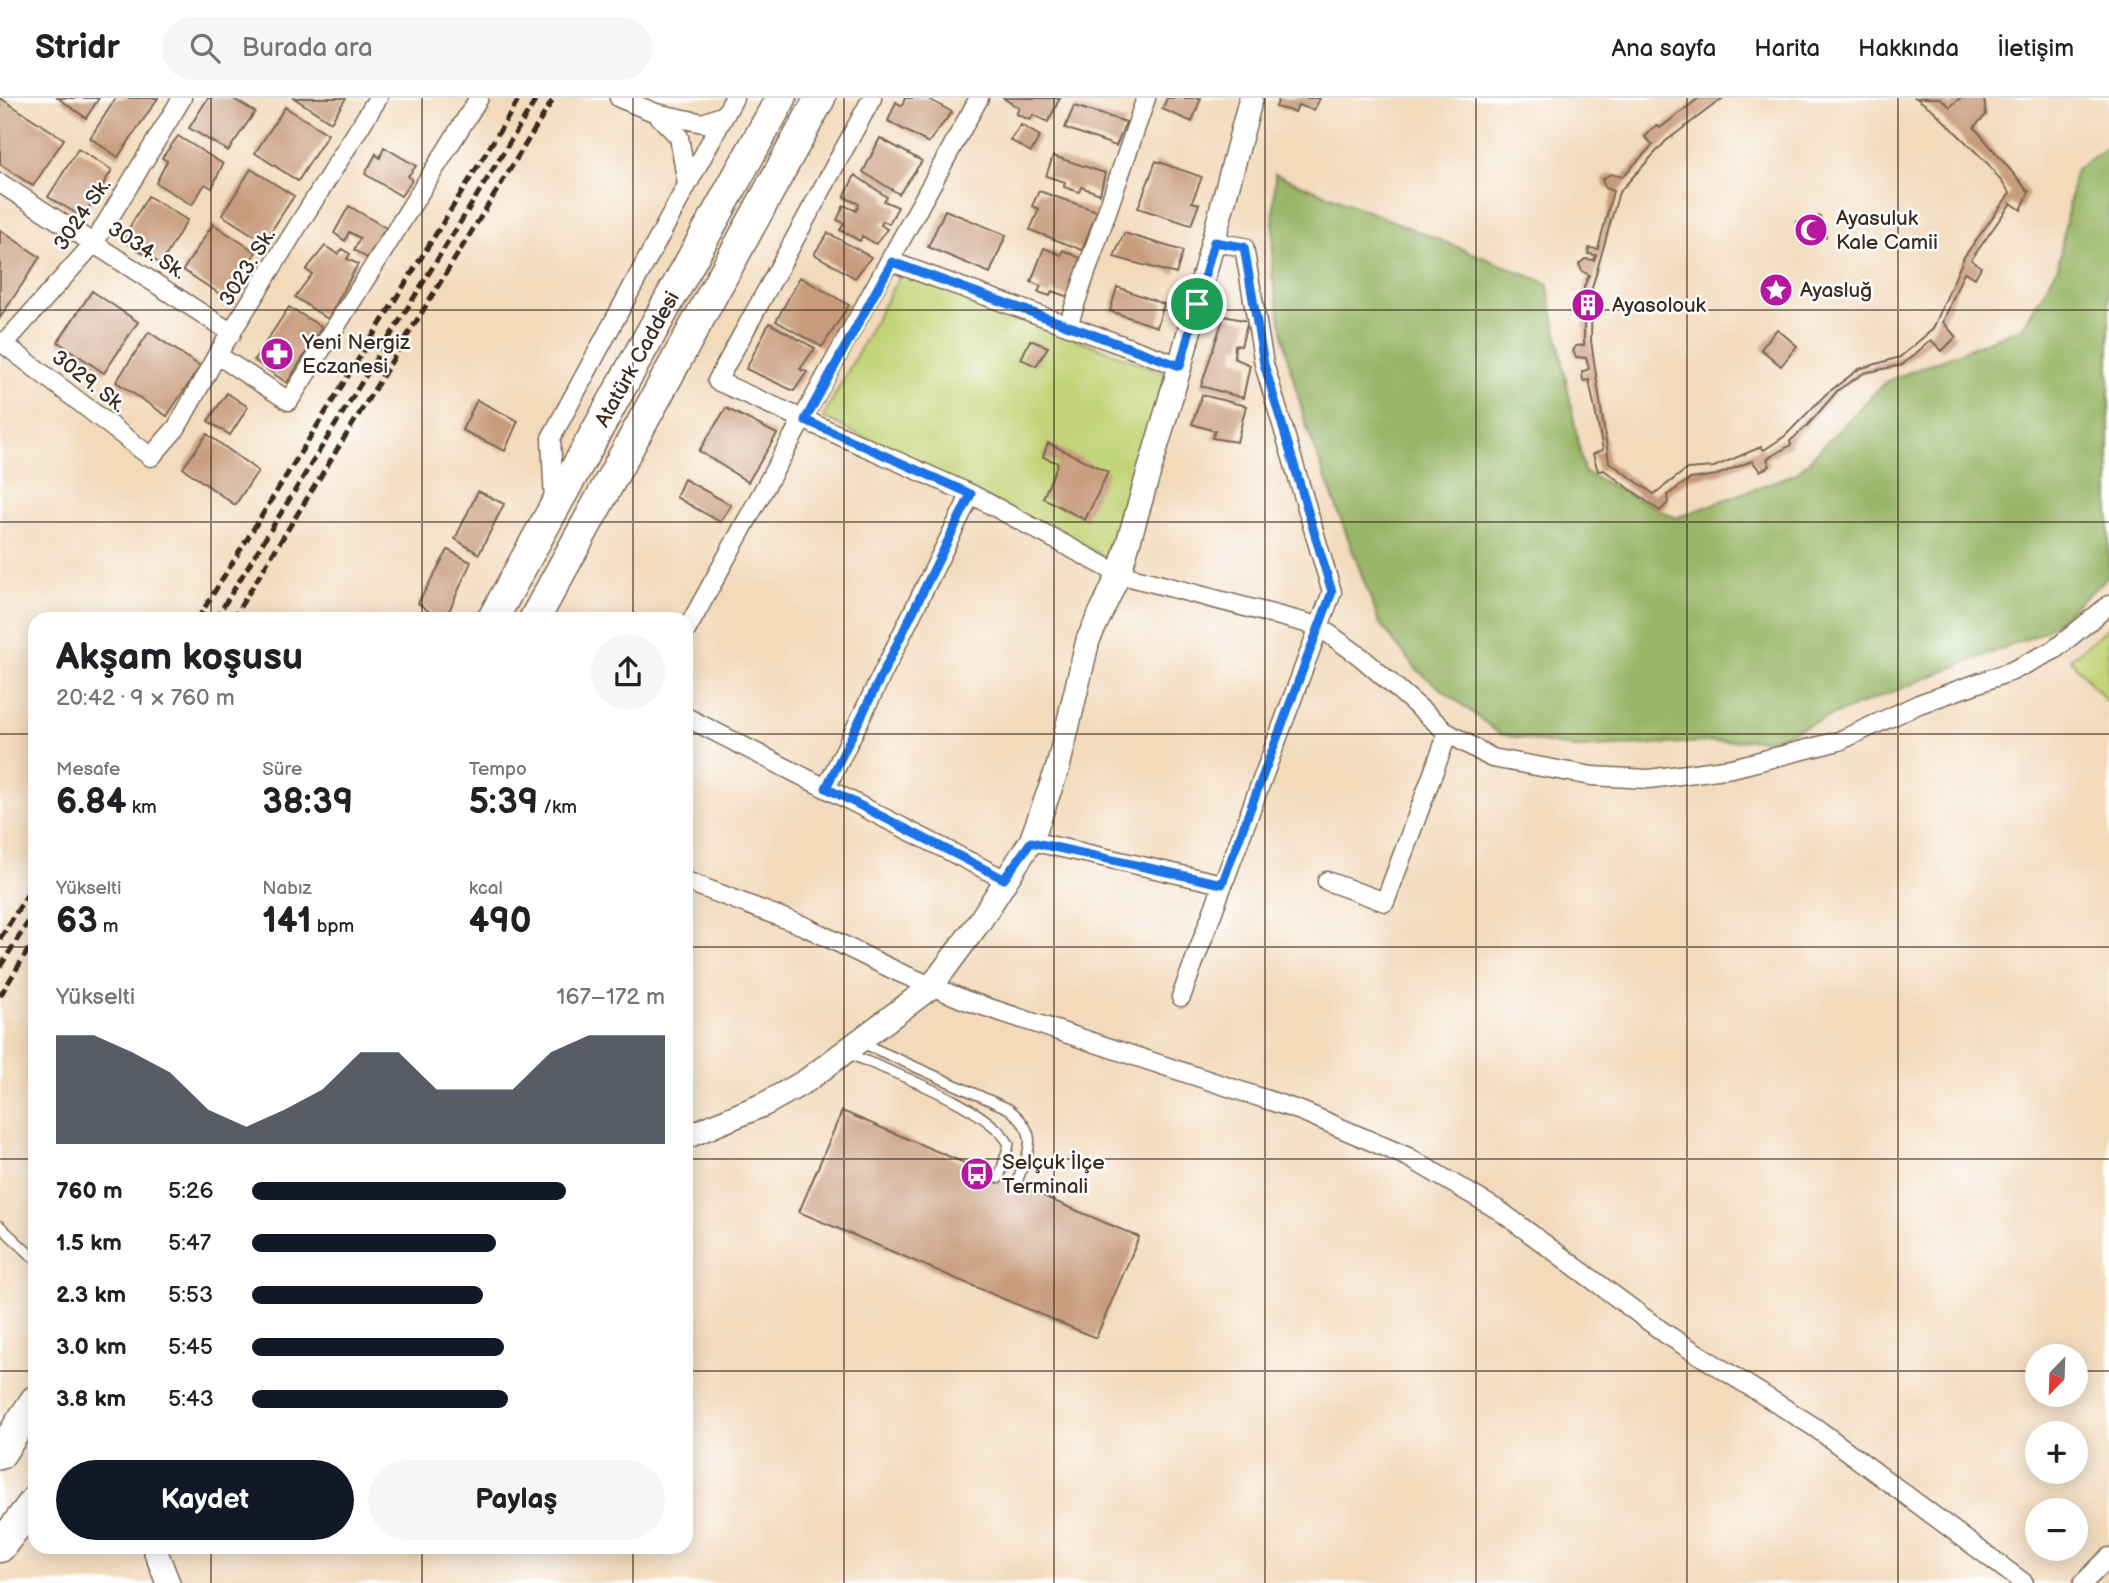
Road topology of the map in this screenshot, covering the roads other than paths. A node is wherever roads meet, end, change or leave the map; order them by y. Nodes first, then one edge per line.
1 (182, 98) edge
2 (378, 98) edge
3 (480, 98) edge
4 (619, 98) edge
5 (734, 98) edge
6 (781, 98) edge
7 (820, 98) edge
8 (872, 98) edge
9 (979, 98) edge
10 (1146, 98) edge
11 (1251, 98) edge
12 (656, 113) junction
13 (724, 115) junction
14 (0, 183) edge
15 (687, 184) junction
16 (1214, 242) junction
17 (94, 243) junction
18 (892, 262) junction
19 (1068, 325) junction
20 (232, 333) junction
21 (2, 342) edge
22 (217, 355) junction
23 (1180, 366) junction
24 (805, 420) junction
25 (151, 457) joint
26 (971, 494) junction
27 (554, 508) junction
28 (1119, 574) junction
29 (2109, 605) edge
30 (496, 612) edge
31 (538, 612) edge
32 (693, 619) edge
33 (1318, 626) junction
34 (693, 721) edge
35 (1448, 733) junction
36 (826, 788) junction
37 (1031, 842) junction
38 (1004, 879) junction
39 (1327, 881) dead end
40 (693, 884) edge
41 (1222, 884) junction
42 (930, 987) junction
43 (1181, 997) dead end
44 (852, 1047) junction
45 (693, 1134) edge
46 (999, 1178) dead end
47 (1016, 1185) dead end
48 (0, 1226) edge
49 (28, 1252) edge
50 (28, 1412) edge
51 (0, 1454) edge
52 (28, 1510) edge
53 (0, 1547) edge
54 (157, 1554) edge
55 (2109, 1556) edge
56 (168, 1583) edge
57 (2024, 1583) edge
58 (2083, 1583) edge

1 - 17 street, 3024 Sk.
2 - 20 street, 3023. Sk.
3 - 22 street
4 - 12 street
5 - 13 street
6 - 27 highway, Atatürk Caddesi
7 - 31 highway, Atatürk Caddesi
8 - 24 street
9 - 18 street
10 - 19 street
11 - 16 street
12 - 13 street
12 - 15 street
13 - 15 street
14 - 17 street, 3034. Sk.
15 - 27 street
16 - 23 street
16 - 33 street
17 - 20 street, 3034. Sk.
17 - 21 street, 3024 Sk.
18 - 19 street
18 - 24 street
19 - 23 street
20 - 22 street, 3023. Sk.
21 - 25 street, 3029. Sk.
22 - 25 street, 3023. Sk.
23 - 28 street
24 - 26 street
24 - 32 street
26 - 28 street
26 - 36 street
27 - 30 highway, Atatürk Caddesi
28 - 33 street
28 - 37 street
29 - 35 street
33 - 35 street
33 - 41 street
34 - 36 street
35 - 39 street
36 - 38 street
37 - 38 street
37 - 41 street
38 - 42 street
40 - 42 street
41 - 43 street
42 - 44 street
42 - 57 street
44 - 45 street
44 - 46 lane
44 - 47 lane
48 - 49 lane
50 - 51 highway
52 - 53 highway
54 - 56 street
55 - 58 street

